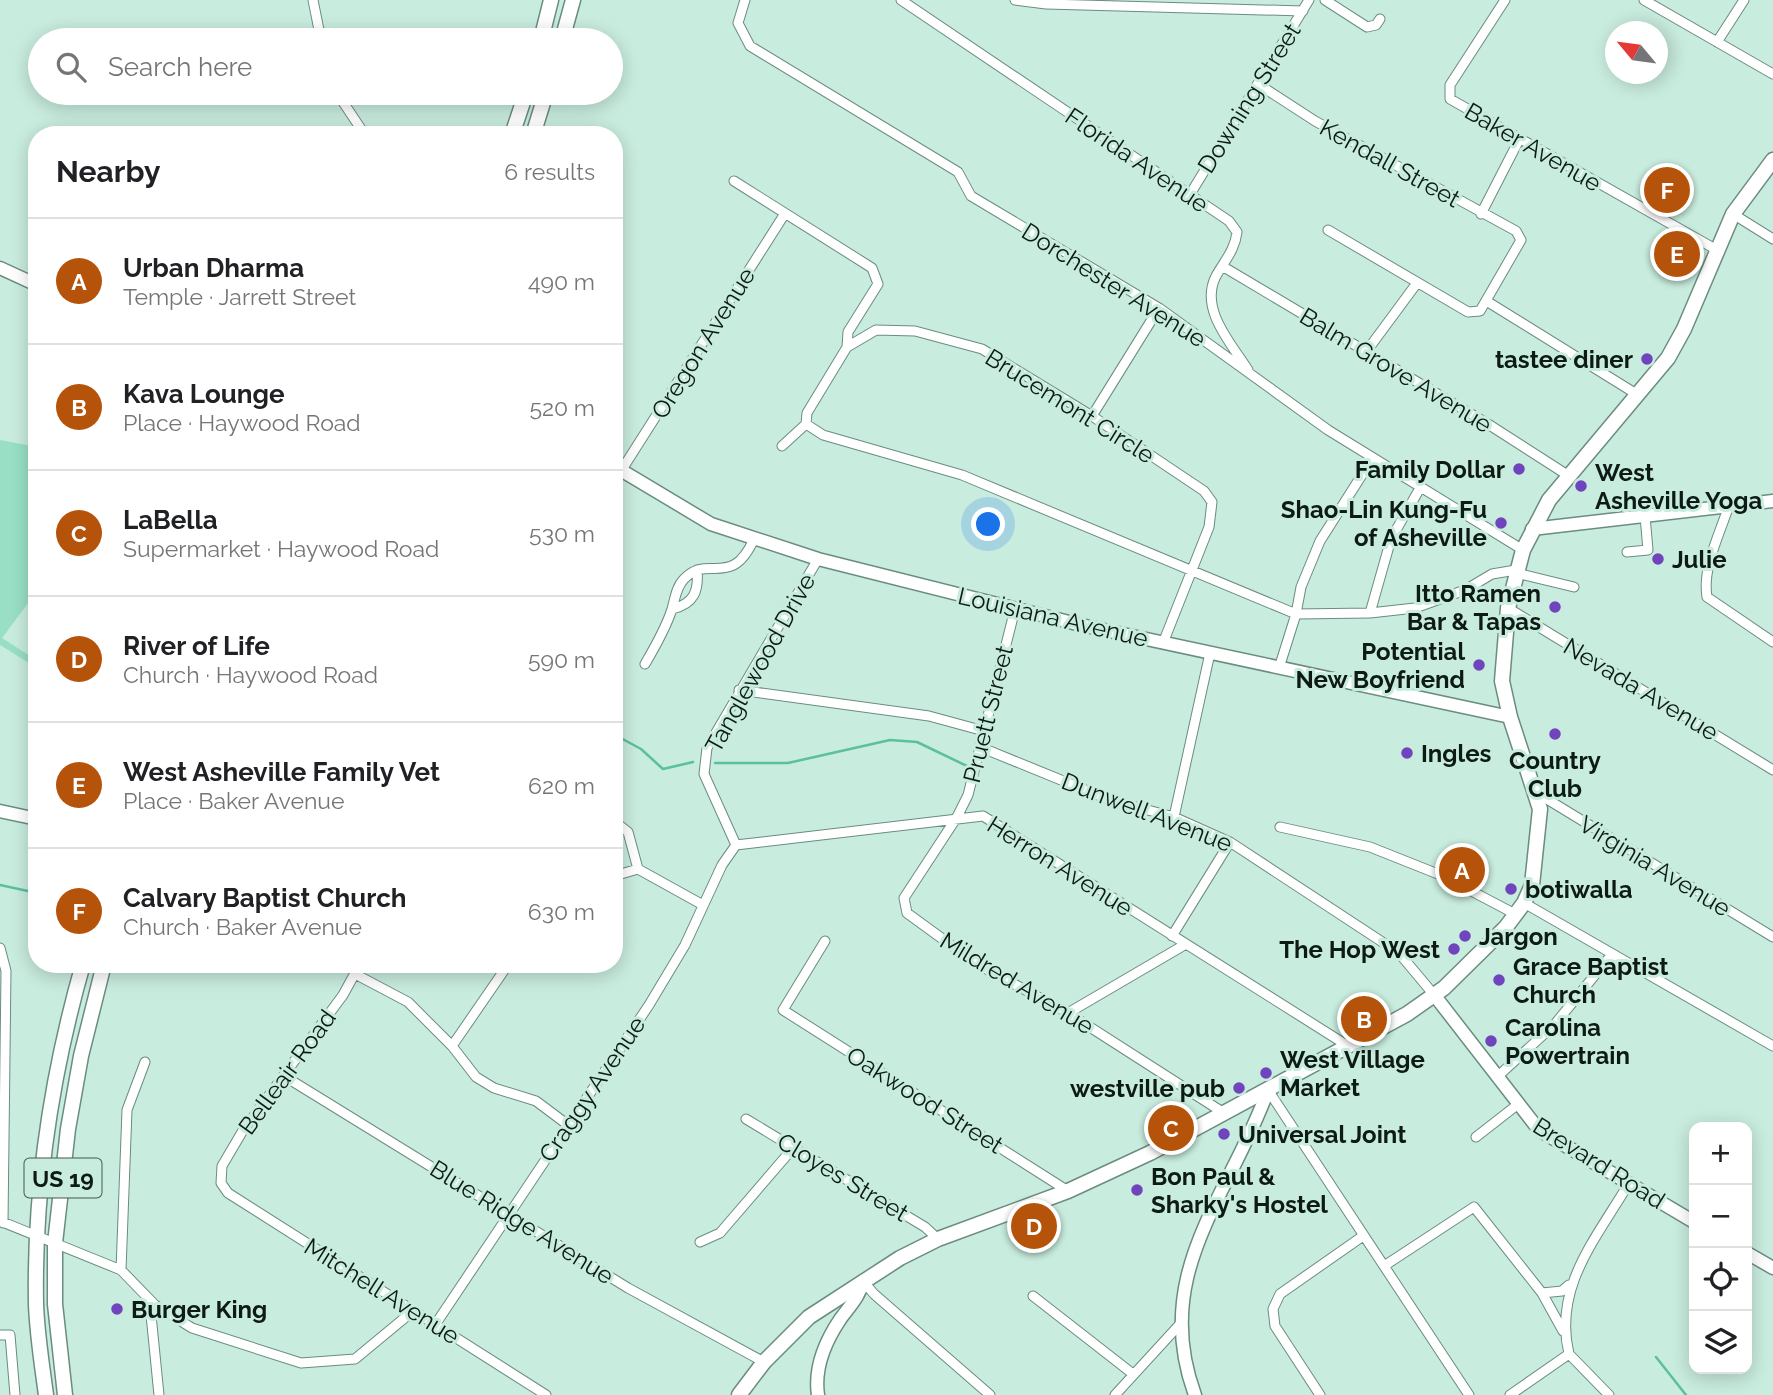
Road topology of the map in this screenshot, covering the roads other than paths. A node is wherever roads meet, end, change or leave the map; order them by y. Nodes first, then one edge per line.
1 (313, 0) edge
2 (551, 0) edge
3 (573, 0) edge
4 (745, 0) edge
5 (901, 0) edge
6 (1015, 0) edge
7 (1309, 0) edge
8 (1325, 0) edge
9 (1504, 0) edge
10 (1644, 0) edge
11 (1744, 0) edge
12 (1303, 11) junction
13 (1380, 19) dead end
14 (319, 28) edge
15 (544, 28) edge
16 (565, 28) edge
17 (1717, 42) junction
18 (1773, 74) edge
19 (1258, 84) junction
20 (345, 105) edge
21 (522, 105) edge
22 (542, 105) edge
23 (359, 126) edge
24 (515, 126) edge
25 (536, 126) edge
26 (1519, 140) junction
27 (1773, 160) edge
28 (734, 181) dead end
29 (1189, 196) junction
30 (1481, 214) junction
31 (1733, 214) junction
32 (784, 215) junction
33 (1328, 230) dead end
34 (1773, 239) edge
35 (1717, 250) junction
36 (1222, 266) junction
37 (0, 268) edge
38 (28, 281) edge
39 (1417, 283) junction
40 (1488, 302) junction
41 (1159, 308) junction
42 (847, 347) junction
43 (1366, 352) junction
44 (1251, 374) junction
45 (1638, 395) junction
46 (1092, 416) junction
47 (806, 424) junction
48 (782, 446) dead end
49 (1372, 459) junction
50 (623, 460) edge
51 (623, 471) edge
52 (1569, 476) junction
53 (1420, 488) junction
54 (1773, 501) edge
55 (1729, 505) junction
56 (1645, 516) junction
57 (1532, 529) junction
58 (754, 539) junction
59 (1523, 550) junction
60 (1627, 552) dead end
61 (818, 559) junction
62 (697, 570) junction
63 (1192, 570) junction
64 (1516, 572) junction
65 (1574, 587) dead end
66 (1508, 608) junction
67 (672, 609) junction
68 (1015, 609) junction
69 (1296, 614) junction
70 (1370, 614) junction
71 (1773, 642) edge
72 (1163, 643) junction
73 (1210, 653) junction
74 (645, 664) dead end
75 (1279, 668) junction
76 (739, 690) junction
77 (1510, 717) junction
78 (984, 731) junction
79 (980, 747) junction
80 (1773, 770) edge
81 (1538, 793) junction
82 (0, 811) edge
83 (28, 817) edge
84 (957, 817) junction
85 (1174, 817) junction
86 (1280, 827) dead end
87 (623, 828) edge
88 (1230, 842) junction
89 (736, 845) junction
90 (638, 869) junction
91 (623, 873) edge
92 (703, 905) junction
93 (1520, 909) junction
94 (1172, 936) junction
95 (1773, 937) edge
96 (825, 941) dead end
97 (1186, 944) junction
98 (0, 948) edge
99 (1612, 954) junction
100 (81, 973) edge
101 (102, 973) edge
102 (499, 973) edge
103 (355, 974) joint
104 (1435, 996) junction
105 (1068, 1013) junction
106 (452, 1046) junction
107 (1348, 1046) junction
108 (1773, 1046) edge
109 (145, 1062) dead end
110 (284, 1076) junction
111 (2, 1077) edge
112 (1497, 1077) junction
113 (1268, 1090) junction
114 (1517, 1105) junction
115 (1224, 1113) junction
116 (746, 1119) dead end
117 (568, 1125) junction
118 (1476, 1137) dead end
119 (794, 1147) junction
120 (221, 1183) joint
121 (1629, 1183) junction
122 (1068, 1191) junction
123 (509, 1213) junction
124 (1689, 1219) edge
125 (2, 1222) edge
126 (38, 1236) junction
127 (1363, 1236) junction
128 (938, 1239) junction
129 (699, 1242) dead end
130 (55, 1243) junction
131 (1752, 1256) edge
132 (1384, 1266) junction
133 (1773, 1268) edge
134 (121, 1270) junction
135 (863, 1281) junction
136 (1569, 1285) junction
137 (1542, 1293) junction
138 (1033, 1296) dead end
139 (155, 1306) junction
140 (413, 1311) junction
141 (1181, 1323) junction
142 (435, 1325) junction
143 (1563, 1331) junction
144 (5, 1335) edge
145 (1569, 1354) junction
146 (764, 1362) junction
147 (1133, 1374) junction
148 (15, 1395) edge
149 (46, 1395) edge
150 (65, 1395) edge
151 (159, 1395) edge
152 (546, 1395) edge
153 (739, 1395) edge
154 (818, 1395) edge
155 (990, 1395) edge
156 (1115, 1395) edge
157 (1195, 1395) edge
158 (1320, 1395) edge
159 (1469, 1395) edge
160 (1510, 1395) edge
161 (1609, 1395) edge

1 - 14 street
2 - 15 main road
3 - 16 main road
4 - 41 street, Dorchester Avenue
5 - 29 street, Florida Avenue
6 - 12 street
7 - 12 street, Downing Street
8 - 13 street
9 - 26 street, Baker Avenue
10 - 17 street
11 - 17 street
12 - 19 street, Downing Street
17 - 18 street
19 - 29 street, Downing Street
19 - 30 street, Kendall Street
20 - 23 street
21 - 24 main road
22 - 25 main road
26 - 30 street
26 - 35 street, Baker Avenue
27 - 31 main road
28 - 32 street
29 - 36 street, Florida Avenue
30 - 40 street, Kendall Street
31 - 34 street
31 - 35 main road
32 - 42 street
32 - 50 street, Oregon Avenue
33 - 39 street
35 - 45 main road
36 - 43 street, Balm Grove Avenue
36 - 44 street, Florida Avenue
37 - 38 street
39 - 40 street
39 - 43 street
40 - 45 street
41 - 44 street, Dorchester Avenue
41 - 46 street
42 - 46 street, Brucemont Circle
42 - 47 street, Brucemont Circle
43 - 52 street, Balm Grove Avenue
44 - 49 street, Dorchester Avenue
45 - 52 main road
46 - 63 street, Brucemont Circle
47 - 48 street
47 - 63 street
49 - 53 street, Dorchester Avenue
49 - 69 street
51 - 58 street, Louisiana Avenue
52 - 57 main road
53 - 59 street, Dorchester Avenue
53 - 70 street
54 - 55 street
55 - 56 street
55 - 71 street
56 - 57 street
56 - 60 street
57 - 59 main road
58 - 61 street, Louisiana Avenue
58 - 62 street
59 - 64 main road
61 - 68 street, Louisiana Avenue
61 - 76 street, Tanglewood Drive
62 - 67 street
62 - 67 street
63 - 69 street
63 - 72 street, Brucemont Circle
64 - 65 street
64 - 66 main road
64 - 70 street
66 - 77 main road
66 - 80 street, Nevada Avenue
67 - 74 street
68 - 72 street, Louisiana Avenue
68 - 78 street, Pruett Street
69 - 70 street
69 - 75 street
72 - 73 street, Louisiana Avenue
73 - 75 street, Louisiana Avenue
73 - 85 street
75 - 77 street, Louisiana Avenue
76 - 78 street
76 - 89 street, Tanglewood Drive
77 - 81 main road
78 - 79 street, Pruett Street
79 - 84 street, Pruett Street
79 - 85 street, Dunwell Avenue
81 - 93 main road
81 - 95 street, Virginia Avenue
82 - 83 street
84 - 89 street, Herron Avenue
84 - 94 street, Herron Avenue
84 - 105 street, Mildred Avenue
85 - 88 street, Dunwell Avenue
86 - 93 street
87 - 90 street
88 - 94 street
88 - 104 street, Dunwell Avenue
89 - 92 street, Craggy Avenue
90 - 91 street
90 - 92 street
92 - 117 street, Craggy Avenue
93 - 99 street
93 - 104 main road
94 - 97 street, Herron Avenue
96 - 122 street, Oakwood Street
97 - 105 street
97 - 107 street, Herron Avenue
98 - 111 street
99 - 108 street
99 - 112 street
100 - 126 main road, US 19
101 - 130 main road, US 19
102 - 106 street
103 - 106 street
103 - 110 street, Belleair Road
104 - 107 main road
104 - 112 street, Brevard Road
105 - 115 street, Mildred Avenue
106 - 117 street
107 - 113 main road
109 - 134 street
110 - 120 street, Belleair Road
110 - 123 street, Blue Ridge Avenue
111 - 125 street
112 - 114 street, Brevard Road
113 - 115 main road
113 - 127 street
113 - 141 street
114 - 118 street
114 - 121 street, Brevard Road
115 - 122 main road
116 - 119 street, Cloyes Street
117 - 123 street, Craggy Avenue
119 - 128 street, Cloyes Street
119 - 129 street
120 - 140 street, Mitchell Avenue
121 - 124 street, Brevard Road
121 - 136 street
122 - 128 main road
123 - 142 street, Craggy Avenue
123 - 146 street, Blue Ridge Avenue
125 - 126 street
126 - 130 street
126 - 149 main road, US 19
127 - 132 street
127 - 158 street
128 - 135 main road
130 - 134 street
130 - 150 main road, US 19
131 - 133 street
132 - 137 street
132 - 159 street
134 - 139 street
135 - 146 main road
135 - 154 street
135 - 155 street
136 - 137 street
136 - 143 street
137 - 143 street
138 - 147 street
139 - 140 street
139 - 151 street
140 - 142 street, Mitchell Avenue
141 - 147 street
141 - 157 street
142 - 152 street, Mitchell Avenue
143 - 145 street
144 - 148 street
145 - 160 street
145 - 161 street
146 - 153 main road
147 - 156 street

